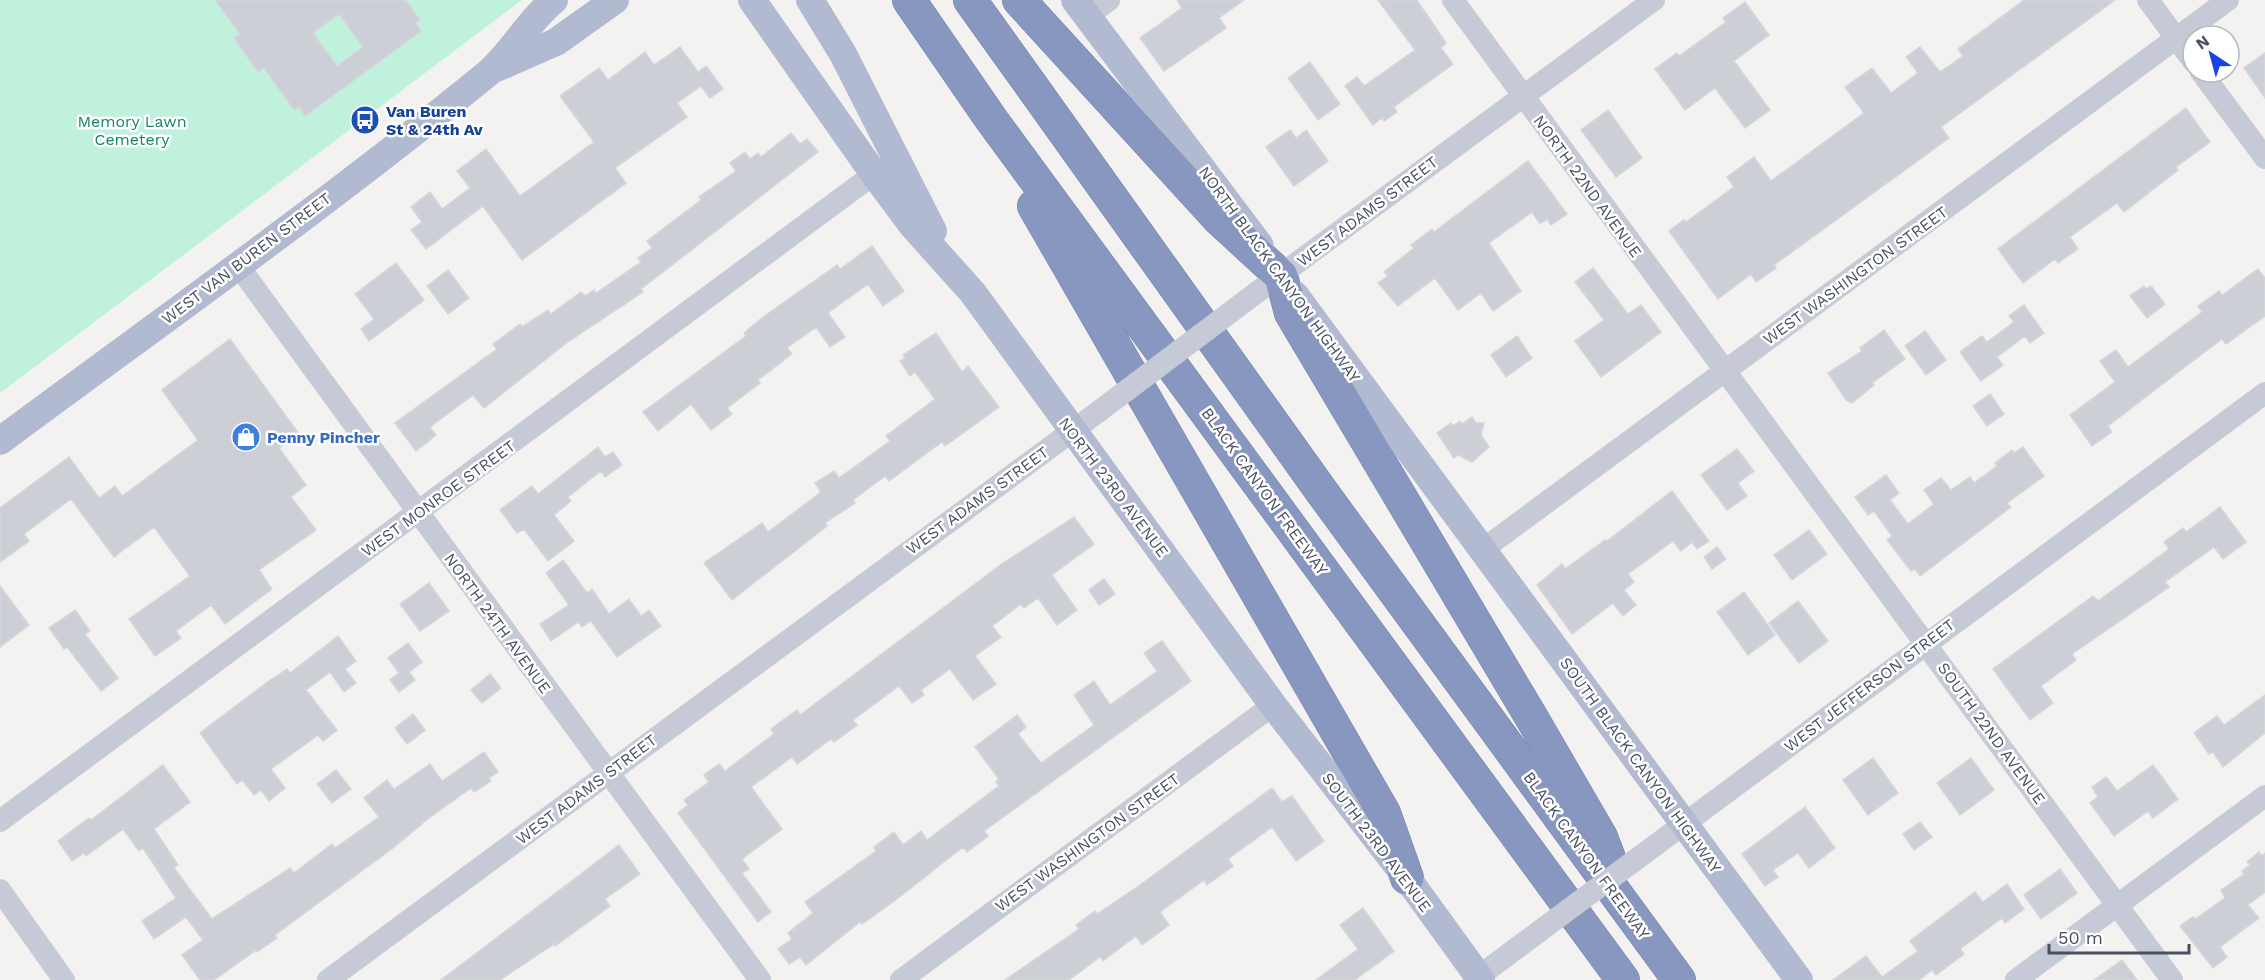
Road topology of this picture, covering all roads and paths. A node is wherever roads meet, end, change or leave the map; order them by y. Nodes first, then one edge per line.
1 (554, 0) edge
2 (615, 0) edge
3 (752, 0) edge
4 (810, 0) edge
5 (909, 0) edge
6 (970, 0) edge
7 (1019, 0) edge
8 (1453, 0) edge
9 (1654, 0) edge
10 (2148, 0) edge
11 (2228, 0) edge
12 (1091, 5) edge
13 (2176, 38) junction
14 (2181, 45) edge
15 (490, 71) junction
16 (2210, 84) edge
17 (1522, 96) junction
18 (991, 119) junction
19 (2265, 158) edge
20 (874, 174) junction
21 (237, 264) junction
22 (955, 270) junction
23 (1269, 284) junction
24 (1725, 371) junction
25 (2265, 393) edge
26 (1072, 431) junction
27 (0, 441) edge
28 (417, 513) junction
29 (1482, 550) junction
30 (1925, 642) junction
31 (1273, 705) junction
32 (608, 773) junction
33 (2265, 796) edge
34 (0, 820) edge
35 (1684, 824) junction
36 (1407, 878) junction
37 (0, 890) edge
38 (2117, 904) junction
39 (1631, 915) junction
40 (1478, 979) edge
41 (64, 980) edge
42 (328, 980) edge
43 (760, 980) edge
44 (901, 980) edge
45 (1623, 980) edge
46 (1679, 980) edge
47 (1799, 980) edge
48 (2016, 980) edge
49 (2172, 980) edge

1 - 15 main road, WEST VAN BUREN STREET
2 - 15 main road, WEST VAN BUREN STREET
3 - 20 main road
4 - 22 main road
5 - 18 highway, BLACK CANYON FREEWAY
6 - 39 highway, BLACK CANYON FREEWAY
7 - 23 highway
8 - 17 street, NORTH 22ND AVENUE
9 - 17 street, WEST ADAMS STREET
10 - 13 street
11 - 13 street, WEST WASHINGTON STREET
12 - 23 main road, NORTH BLACK CANYON HIGHWAY
13 - 14 street
13 - 24 street, WEST WASHINGTON STREET
15 - 21 main road, WEST VAN BUREN STREET
16 - 19 street
17 - 23 street, WEST ADAMS STREET
17 - 24 street, NORTH 22ND AVENUE
18 - 36 highway
18 - 45 highway, BLACK CANYON FREEWAY
20 - 22 main road
20 - 28 street, WEST MONROE STREET
21 - 27 main road, WEST VAN BUREN STREET
21 - 28 street, NORTH 24TH AVENUE
22 - 26 main road, NORTH 23RD AVENUE
23 - 26 street, WEST ADAMS STREET, bridge
23 - 29 main road, NORTH BLACK CANYON HIGHWAY
23 - 39 highway
24 - 29 street, WEST WASHINGTON STREET
24 - 30 street, SOUTH 22ND AVENUE
25 - 30 street, WEST JEFFERSON STREET
26 - 31 main road, NORTH 23RD AVENUE
26 - 32 street, WEST ADAMS STREET
28 - 32 street, NORTH 24TH AVENUE
28 - 34 street, WEST MONROE STREET
29 - 35 main road, SOUTH BLACK CANYON HIGHWAY
30 - 35 street, WEST JEFFERSON STREET
30 - 38 street, SOUTH 22ND AVENUE
31 - 36 main road, SOUTH 23RD AVENUE
31 - 44 street, WEST WASHINGTON STREET
32 - 42 street, WEST ADAMS STREET
32 - 43 street, NORTH 24TH AVENUE
33 - 38 street
35 - 40 street, WEST JEFFERSON STREET, bridge
35 - 47 main road, SOUTH BLACK CANYON HIGHWAY
36 - 40 main road, SOUTH 23RD AVENUE
37 - 41 street
38 - 48 street
38 - 49 street, SOUTH 22ND AVENUE
39 - 46 highway, BLACK CANYON FREEWAY

